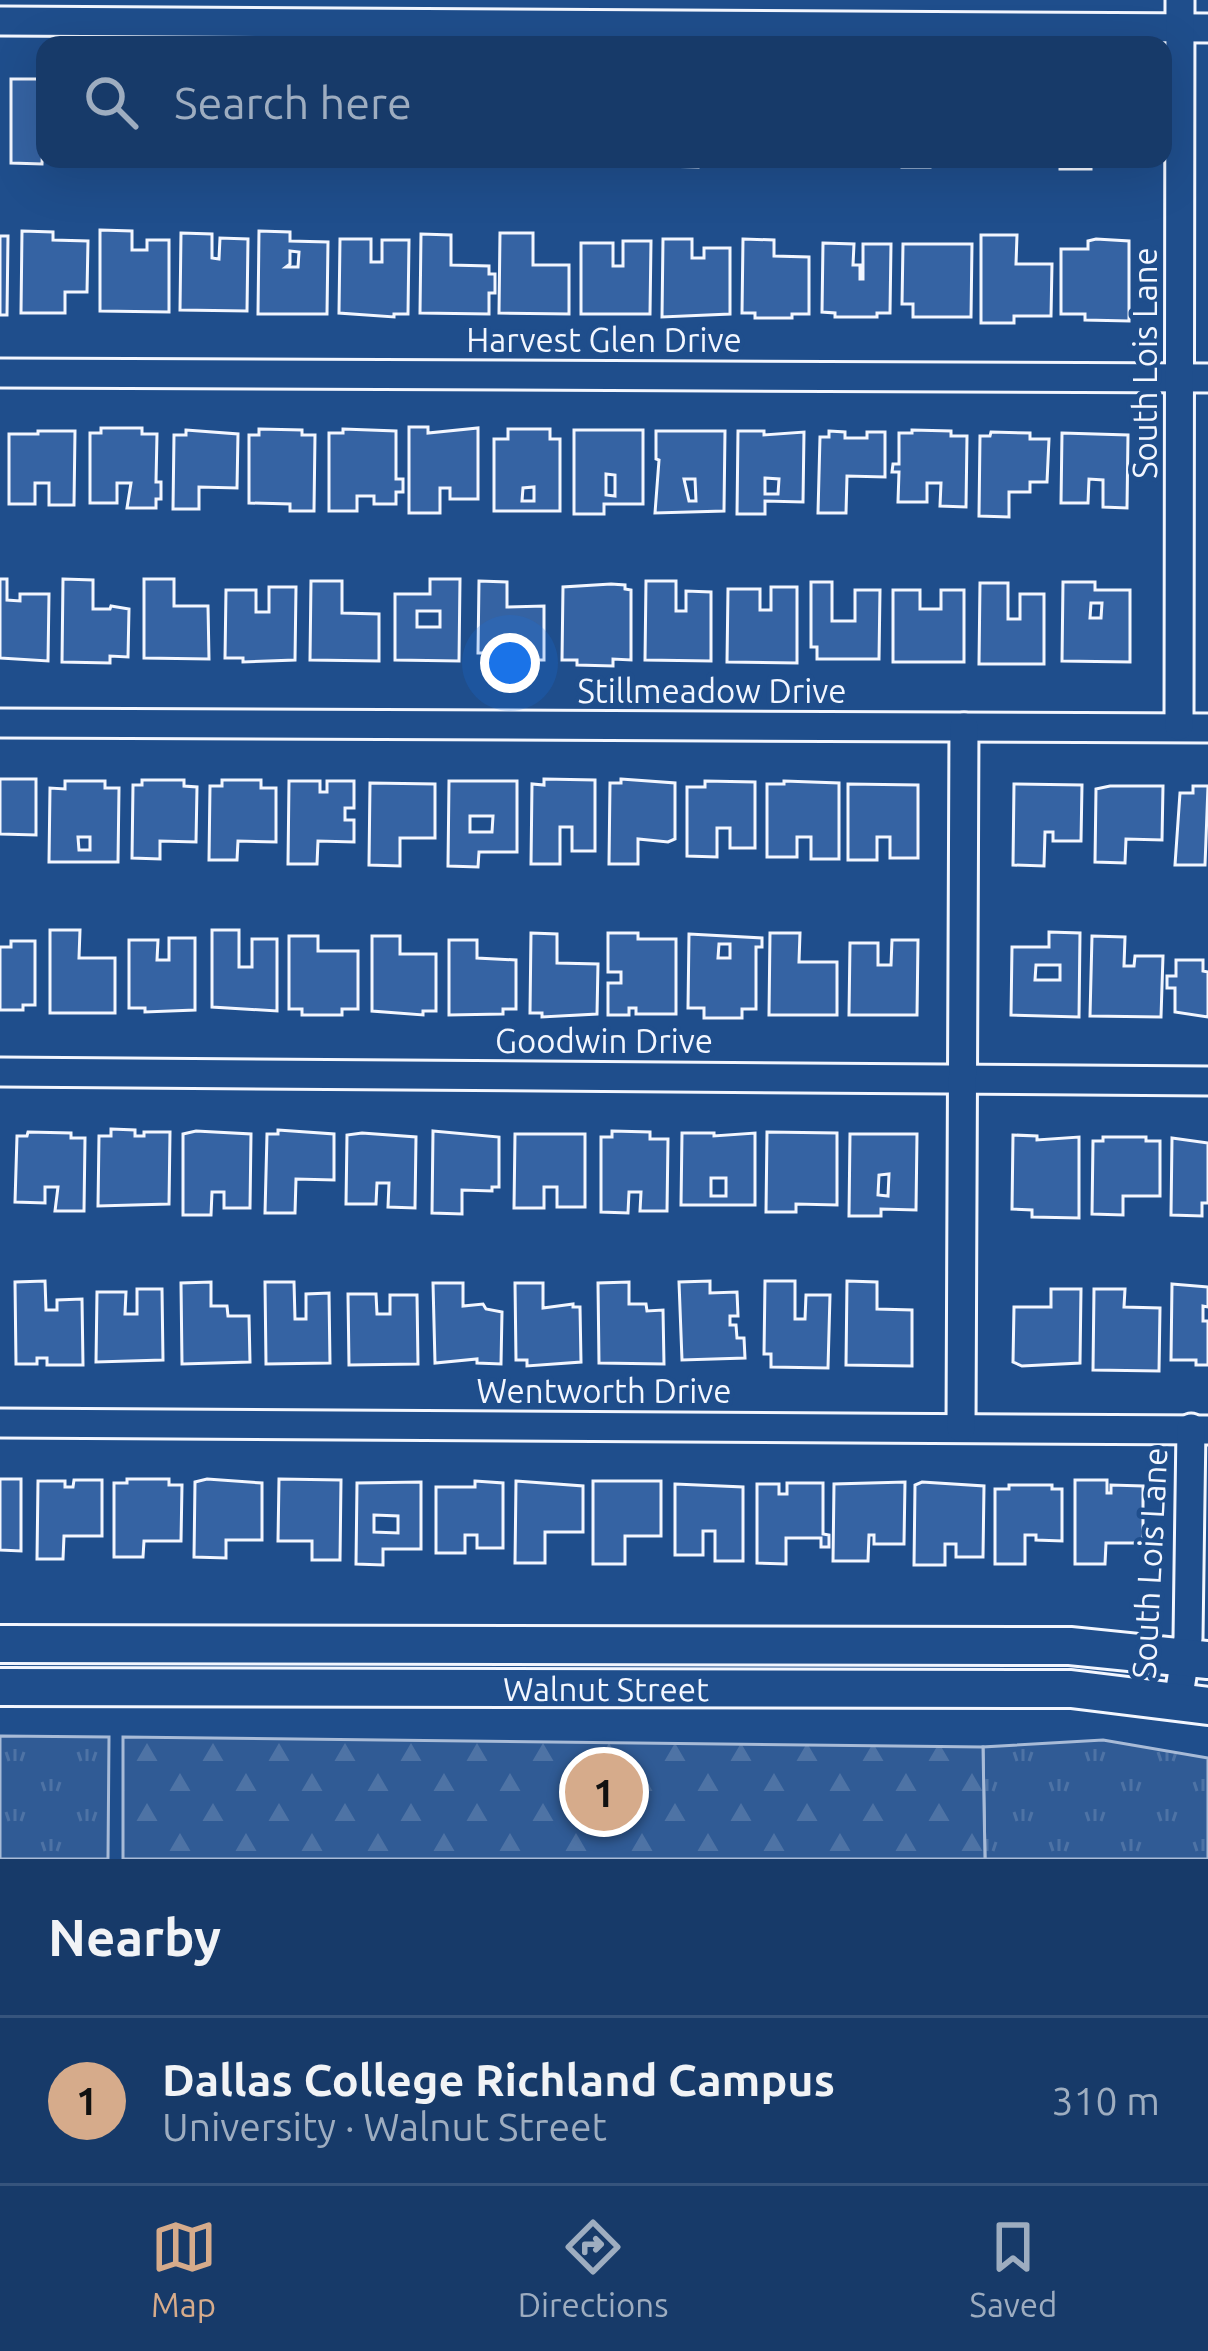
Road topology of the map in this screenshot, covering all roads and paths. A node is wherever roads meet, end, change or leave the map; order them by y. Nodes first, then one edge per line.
1 (1190, 18) edge
2 (0, 21) edge
3 (0, 373) edge
4 (1194, 378) edge
5 (0, 723) edge
6 (1179, 726) junction
7 (964, 727) junction
8 (1208, 728) edge
9 (0, 1072) edge
10 (963, 1078) junction
11 (1208, 1081) edge
12 (0, 1423) edge
13 (962, 1427) junction
14 (1200, 1429) edge
15 (0, 1644) edge
16 (1198, 1658) edge
17 (0, 1687) edge
18 (1193, 1704) edge

1 - 2 street
1 - 4 street, South Lois Lane
3 - 4 street, Harvest Glen Drive
4 - 6 street, South Lois Lane
5 - 7 street, Stillmeadow Drive
6 - 7 street, Stillmeadow Drive
6 - 8 street, Stillmeadow Drive
7 - 10 street
9 - 10 street, Goodwin Drive
10 - 11 street, Goodwin Drive
10 - 13 street
12 - 13 street, Wentworth Drive
13 - 14 street, Wentworth Drive
14 - 16 street, South Lois Lane
15 - 16 main road, Walnut Street
16 - 18 street, South Lois Lane
17 - 18 main road, Walnut Street

